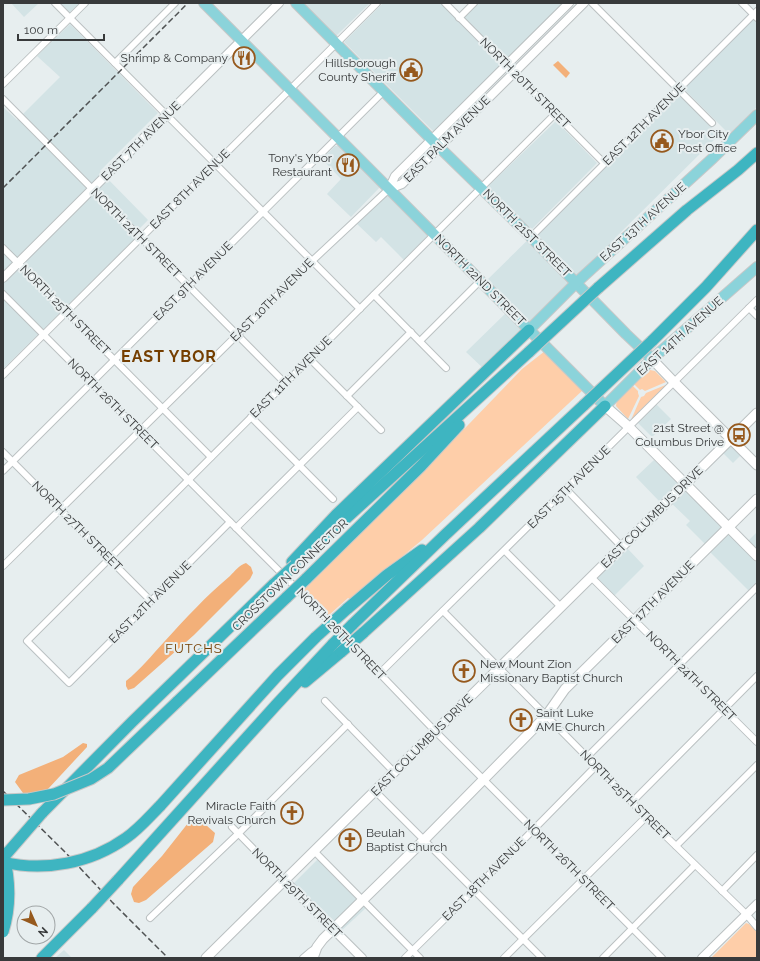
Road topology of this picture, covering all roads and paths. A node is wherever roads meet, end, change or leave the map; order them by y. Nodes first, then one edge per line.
1 (55, 3) edge
2 (85, 3) edge
3 (175, 3) edge
4 (204, 3) edge
5 (279, 3) edge
6 (296, 3) edge
7 (377, 3) edge
8 (445, 3) edge
9 (474, 3) edge
10 (568, 3) edge
11 (584, 3) edge
12 (592, 3) edge
13 (742, 3) edge
14 (756, 15) edge
15 (70, 18) junction
16 (459, 18) junction
17 (242, 41) junction
18 (336, 43) junction
19 (115, 63) junction
20 (506, 65) junction
21 (514, 73) junction
22 (3, 84) edge
23 (290, 89) junction
24 (678, 90) junction
25 (384, 91) junction
26 (3, 100) edge
27 (555, 114) junction
28 (167, 115) junction
29 (757, 115) edge
30 (712, 123) dead end
31 (338, 137) junction
32 (432, 139) junction
33 (439, 147) junction
34 (757, 153) edge
35 (604, 163) junction
36 (215, 164) junction
37 (482, 188) junction
38 (92, 189) junction
39 (389, 189) junction
40 (263, 212) junction
41 (757, 230) edge
42 (434, 235) junction
43 (531, 237) junction
44 (141, 238) junction
45 (3, 248) edge
46 (312, 261) junction
47 (18, 263) junction
48 (556, 263) junction
49 (757, 267) edge
50 (593, 268) junction
51 (3, 278) edge
52 (480, 281) junction
53 (576, 283) junction
54 (188, 286) junction
55 (3, 294) edge
56 (374, 295) junction
57 (757, 300) edge
58 (749, 308) junction
59 (360, 309) junction
60 (66, 312) junction
61 (757, 316) edge
62 (529, 330) junction
63 (411, 332) junction
64 (44, 335) junction
65 (237, 335) junction
66 (420, 341) junction
67 (310, 358) junction
68 (652, 359) junction
69 (114, 360) junction
70 (513, 367) junction
71 (446, 368) dead end
72 (3, 375) edge
73 (674, 382) junction
74 (91, 383) junction
75 (285, 383) junction
76 (347, 396) junction
77 (605, 406) junction
78 (358, 407) junction
79 (162, 408) junction
80 (757, 413) edge
81 (251, 417) junction
82 (629, 427) junction
83 (381, 430) dead end
84 (139, 431) junction
85 (731, 438) junction
86 (3, 452) edge
87 (211, 457) junction
88 (12, 461) junction
89 (299, 465) junction
90 (757, 465) edge
91 (3, 470) edge
92 (188, 480) junction
93 (685, 484) junction
94 (566, 489) junction
95 (333, 499) dead end
96 (757, 499) edge
97 (60, 509) junction
98 (230, 522) junction
99 (236, 528) junction
100 (728, 528) junction
101 (445, 534) junction
102 (622, 546) junction
103 (505, 550) junction
104 (757, 556) edge
105 (109, 558) junction
106 (294, 563) junction
107 (3, 566) edge
108 (591, 577) junction
109 (757, 588) edge
110 (151, 601) junction
111 (561, 607) junction
112 (443, 611) junction
113 (635, 620) junction
114 (337, 648) junction
115 (679, 664) junction
116 (499, 668) junction
117 (380, 674) junction
118 (757, 676) edge
119 (69, 683) joint
120 (325, 701) dead end
121 (724, 709) junction
122 (546, 716) junction
123 (348, 724) junction
124 (435, 731) junction
125 (757, 742) edge
126 (586, 757) junction
127 (757, 765) edge
128 (596, 766) junction
129 (394, 772) junction
130 (484, 779) junction
131 (375, 790) junction
132 (3, 800) edge
133 (632, 802) junction
134 (646, 817) junction
135 (232, 827) dead end
136 (533, 830) junction
137 (238, 834) junction
138 (424, 840) junction
139 (676, 846) junction
140 (314, 851) junction
141 (3, 853) edge
142 (757, 855) edge
143 (3, 858) edge
144 (3, 862) edge
145 (695, 865) junction
146 (584, 879) junction
147 (284, 881) junction
148 (474, 890) junction
149 (722, 891) junction
150 (363, 900) junction
151 (757, 904) edge
152 (746, 914) junction
153 (150, 918) dead end
154 (757, 927) edge
155 (632, 928) junction
156 (333, 929) junction
157 (3, 932) edge
158 (523, 939) junction
159 (318, 947) junction
160 (413, 950) junction
161 (42, 958) edge
162 (206, 958) edge
163 (303, 958) edge
164 (313, 958) edge
165 (362, 958) edge
166 (405, 958) edge
167 (420, 958) edge
168 (504, 958) edge
169 (542, 958) edge
170 (603, 958) edge
171 (662, 958) edge
172 (702, 958) edge

1 - 15 street
2 - 15 street
3 - 19 street
4 - 17 main road, NORTH 22ND STREET
5 - 17 street, EAST 7TH AVENUE
6 - 18 main road, NORTH 21ST STREET
7 - 18 street, EAST 8TH AVENUE
8 - 16 street, NORTH 20TH STREET
9 - 16 street
10 - 20 street, EAST PALM AVENUE
11 - 21 street, EAST PALM AVENUE
12 - 24 street
13 - 14 street
14 - 24 street, EAST 12TH AVENUE
15 - 19 street
15 - 22 street
16 - 20 street, NORTH 20TH STREET
17 - 23 main road, NORTH 22ND STREET
17 - 28 street, EAST 7TH AVENUE
18 - 23 street, EAST 8TH AVENUE
18 - 25 main road, NORTH 21ST STREET
19 - 28 street
20 - 21 street, NORTH 20TH STREET
20 - 32 street, EAST PALM AVENUE
21 - 27 street, NORTH 20TH STREET
21 - 33 street, EAST PALM AVENUE
23 - 31 main road, NORTH 22ND STREET
23 - 36 street, EAST 8TH AVENUE
24 - 30 street
24 - 35 street, EAST 12TH AVENUE
25 - 31 street, EAST 9TH AVENUE
25 - 32 main road, NORTH 21ST STREET
26 - 38 street, NORTH 24TH STREET
27 - 35 street, NORTH 20TH STREET
27 - 37 street, EAST 11TH AVENUE
28 - 36 street
28 - 38 street, EAST 7TH AVENUE
29 - 50 main road, EAST 13TH AVENUE
31 - 39 main road, NORTH 22ND STREET
31 - 40 street, EAST 9TH AVENUE
32 - 33 main road, NORTH 21ST STREET
32 - 39 street, EAST PALM AVENUE
33 - 37 main road, NORTH 21ST STREET
33 - 39 street, EAST PALM AVENUE
34 - 70 highway, bridge
35 - 43 street, EAST 12TH AVENUE
36 - 40 street
36 - 44 street, EAST 8TH AVENUE
37 - 42 street, EAST 11TH AVENUE
37 - 43 main road, NORTH 21ST STREET
38 - 44 street, NORTH 24TH STREET
38 - 47 street, EAST 7TH AVENUE
39 - 42 main road, NORTH 22ND STREET
39 - 46 street, EAST 10TH AVENUE
40 - 46 street
40 - 54 street, EAST 9TH AVENUE
41 - 101 highway, bridge
42 - 52 main road, NORTH 22ND STREET
42 - 56 street, EAST 11TH AVENUE
43 - 48 main road, NORTH 21ST STREET
44 - 54 street, NORTH 24TH STREET
44 - 60 street, EAST 8TH AVENUE
45 - 47 street, NORTH 25TH STREET
46 - 59 street
46 - 65 street, EAST 10TH AVENUE
47 - 51 street, EAST 7TH AVENUE
47 - 60 street, NORTH 25TH STREET
48 - 50 main road
48 - 53 main road, NORTH 21ST STREET
49 - 68 main road, EAST 14TH AVENUE
50 - 53 main road, EAST 13TH AVENUE
52 - 62 main road, NORTH 22ND STREET
52 - 66 street
53 - 62 main road, EAST 13TH AVENUE
53 - 68 main road, NORTH 21ST STREET
54 - 65 street, NORTH 24TH STREET
54 - 69 street, EAST 9TH AVENUE
55 - 64 street, NORTH 26TH STREET
56 - 59 street, EAST 11TH AVENUE
56 - 63 street
57 - 58 street, EAST 15TH AVENUE
58 - 61 street
58 - 73 street, EAST 15TH AVENUE
59 - 67 street, EAST 11TH AVENUE
60 - 64 street, EAST 8TH AVENUE
60 - 69 street, NORTH 25TH STREET
62 - 77 main road, NORTH 22ND STREET
62 - 106 highway
63 - 66 street
63 - 76 street
64 - 72 street, EAST 8TH AVENUE
64 - 74 street, NORTH 26TH STREET
65 - 75 street, NORTH 24TH STREET
65 - 79 street, EAST 10TH AVENUE
66 - 71 street
67 - 75 street, EAST 11TH AVENUE
67 - 76 street
68 - 73 main road, NORTH 21ST STREET
68 - 77 main road, EAST 14TH AVENUE
69 - 74 street, EAST 9TH AVENUE
69 - 79 street, NORTH 25TH STREET
70 - 106 highway
70 - 132 highway, CROSSTOWN CONNECTOR, bridge
73 - 82 street, EAST 15TH AVENUE
73 - 85 main road, NORTH 21ST STREET
74 - 84 street, NORTH 26TH STREET
74 - 88 street, EAST 9TH AVENUE
75 - 81 street, EAST 11TH AVENUE
76 - 78 street
77 - 82 main road, NORTH 22ND STREET
77 - 114 highway, bridge
78 - 83 street
78 - 89 street
79 - 84 street, EAST 10TH AVENUE
79 - 87 street, NORTH 25TH STREET
80 - 85 main road, EAST COLUMBUS DRIVE
81 - 87 street, EAST 11TH AVENUE
81 - 89 street
82 - 93 main road, NORTH 22ND STREET
82 - 94 street, EAST 15TH AVENUE
84 - 92 street, NORTH 26TH STREET
84 - 97 street, EAST 10TH AVENUE
85 - 90 main road, NORTH 21ST STREET
85 - 93 main road, EAST COLUMBUS DRIVE
86 - 88 street, NORTH 27TH STREET
87 - 92 street, EAST 11TH AVENUE
88 - 91 street, EAST 9TH AVENUE
88 - 97 street, NORTH 27TH STREET
89 - 95 street
89 - 99 street
92 - 98 street, NORTH 26TH STREET
92 - 105 street, EAST 11TH AVENUE
93 - 100 main road, NORTH 22ND STREET
93 - 102 main road, EAST COLUMBUS DRIVE
94 - 102 street
94 - 103 street, EAST 15TH AVENUE
96 - 100 main road, EAST 17TH AVENUE
97 - 105 street, NORTH 27TH STREET
97 - 107 street, EAST 10TH AVENUE
98 - 99 street, NORTH 26TH STREET
98 - 110 street, EAST 12TH AVENUE
99 - 117 street, NORTH 26TH STREET
100 - 104 main road, NORTH 22ND STREET
100 - 113 main road, EAST 17TH AVENUE
101 - 114 highway, bridge
101 - 144 highway, bridge
102 - 108 main road, EAST COLUMBUS DRIVE
103 - 111 street
103 - 112 street, EAST 15TH AVENUE
105 - 110 street, NORTH 27TH STREET
105 - 119 street, EAST 11TH AVENUE
106 - 143 highway, bridge
108 - 111 main road, EAST COLUMBUS DRIVE
108 - 113 street, NORTH 24TH STREET
109 - 115 street
110 - 119 street, EAST 12TH AVENUE
111 - 116 main road, EAST COLUMBUS DRIVE
112 - 116 street, NORTH 25TH STREET
112 - 117 street, EAST 15TH AVENUE
113 - 115 street, NORTH 24TH STREET
113 - 122 main road, EAST 17TH AVENUE
114 - 161 highway, bridge
115 - 121 street, NORTH 24TH STREET
115 - 126 street
116 - 122 street, NORTH 25TH STREET
116 - 124 main road, EAST COLUMBUS DRIVE
117 - 124 street, NORTH 26TH STREET
118 - 121 street
120 - 123 street
121 - 125 street, NORTH 24TH STREET
121 - 133 street
122 - 126 street, NORTH 25TH STREET
122 - 130 main road, EAST 17TH AVENUE
123 - 129 street
123 - 137 street
124 - 129 main road, EAST COLUMBUS DRIVE
124 - 130 street, NORTH 26TH STREET
126 - 128 street, NORTH 25TH STREET
127 - 139 street
128 - 133 street, NORTH 25TH STREET
128 - 136 street, EAST 18TH AVENUE
129 - 131 main road, EAST COLUMBUS DRIVE
130 - 136 street, NORTH 26TH STREET
130 - 138 main road, EAST 17TH AVENUE
131 - 138 street
131 - 140 main road, EAST COLUMBUS DRIVE
133 - 134 street, NORTH 25TH STREET
134 - 139 street, NORTH 25TH STREET
134 - 146 street
135 - 137 street, NORTH 29TH STREET
136 - 146 street, NORTH 26TH STREET
136 - 148 street, EAST 18TH AVENUE
137 - 147 street, NORTH 29TH STREET
137 - 153 street
138 - 148 street
138 - 150 main road, EAST 17TH AVENUE
139 - 145 street, NORTH 25TH STREET
140 - 147 main road, EAST COLUMBUS DRIVE
140 - 150 street
141 - 157 highway, bridge
142 - 149 street
145 - 149 street, NORTH 25TH STREET
145 - 155 street
146 - 155 street, NORTH 26TH STREET
146 - 158 street
147 - 156 street, NORTH 29TH STREET
147 - 162 main road, EAST COLUMBUS DRIVE
148 - 158 street
148 - 160 street, EAST 18TH AVENUE
149 - 152 street, NORTH 25TH STREET
150 - 156 main road, EAST 17TH AVENUE
150 - 160 street
151 - 152 street
152 - 154 street, NORTH 25TH STREET
152 - 172 street
155 - 170 street
155 - 171 street, NORTH 26TH STREET
156 - 159 main road, EAST 17TH AVENUE
156 - 165 street, NORTH 29TH STREET
158 - 168 street
158 - 169 street
159 - 163 street
159 - 164 main road, EAST 17TH AVENUE
160 - 166 street, EAST 18TH AVENUE
160 - 167 street

